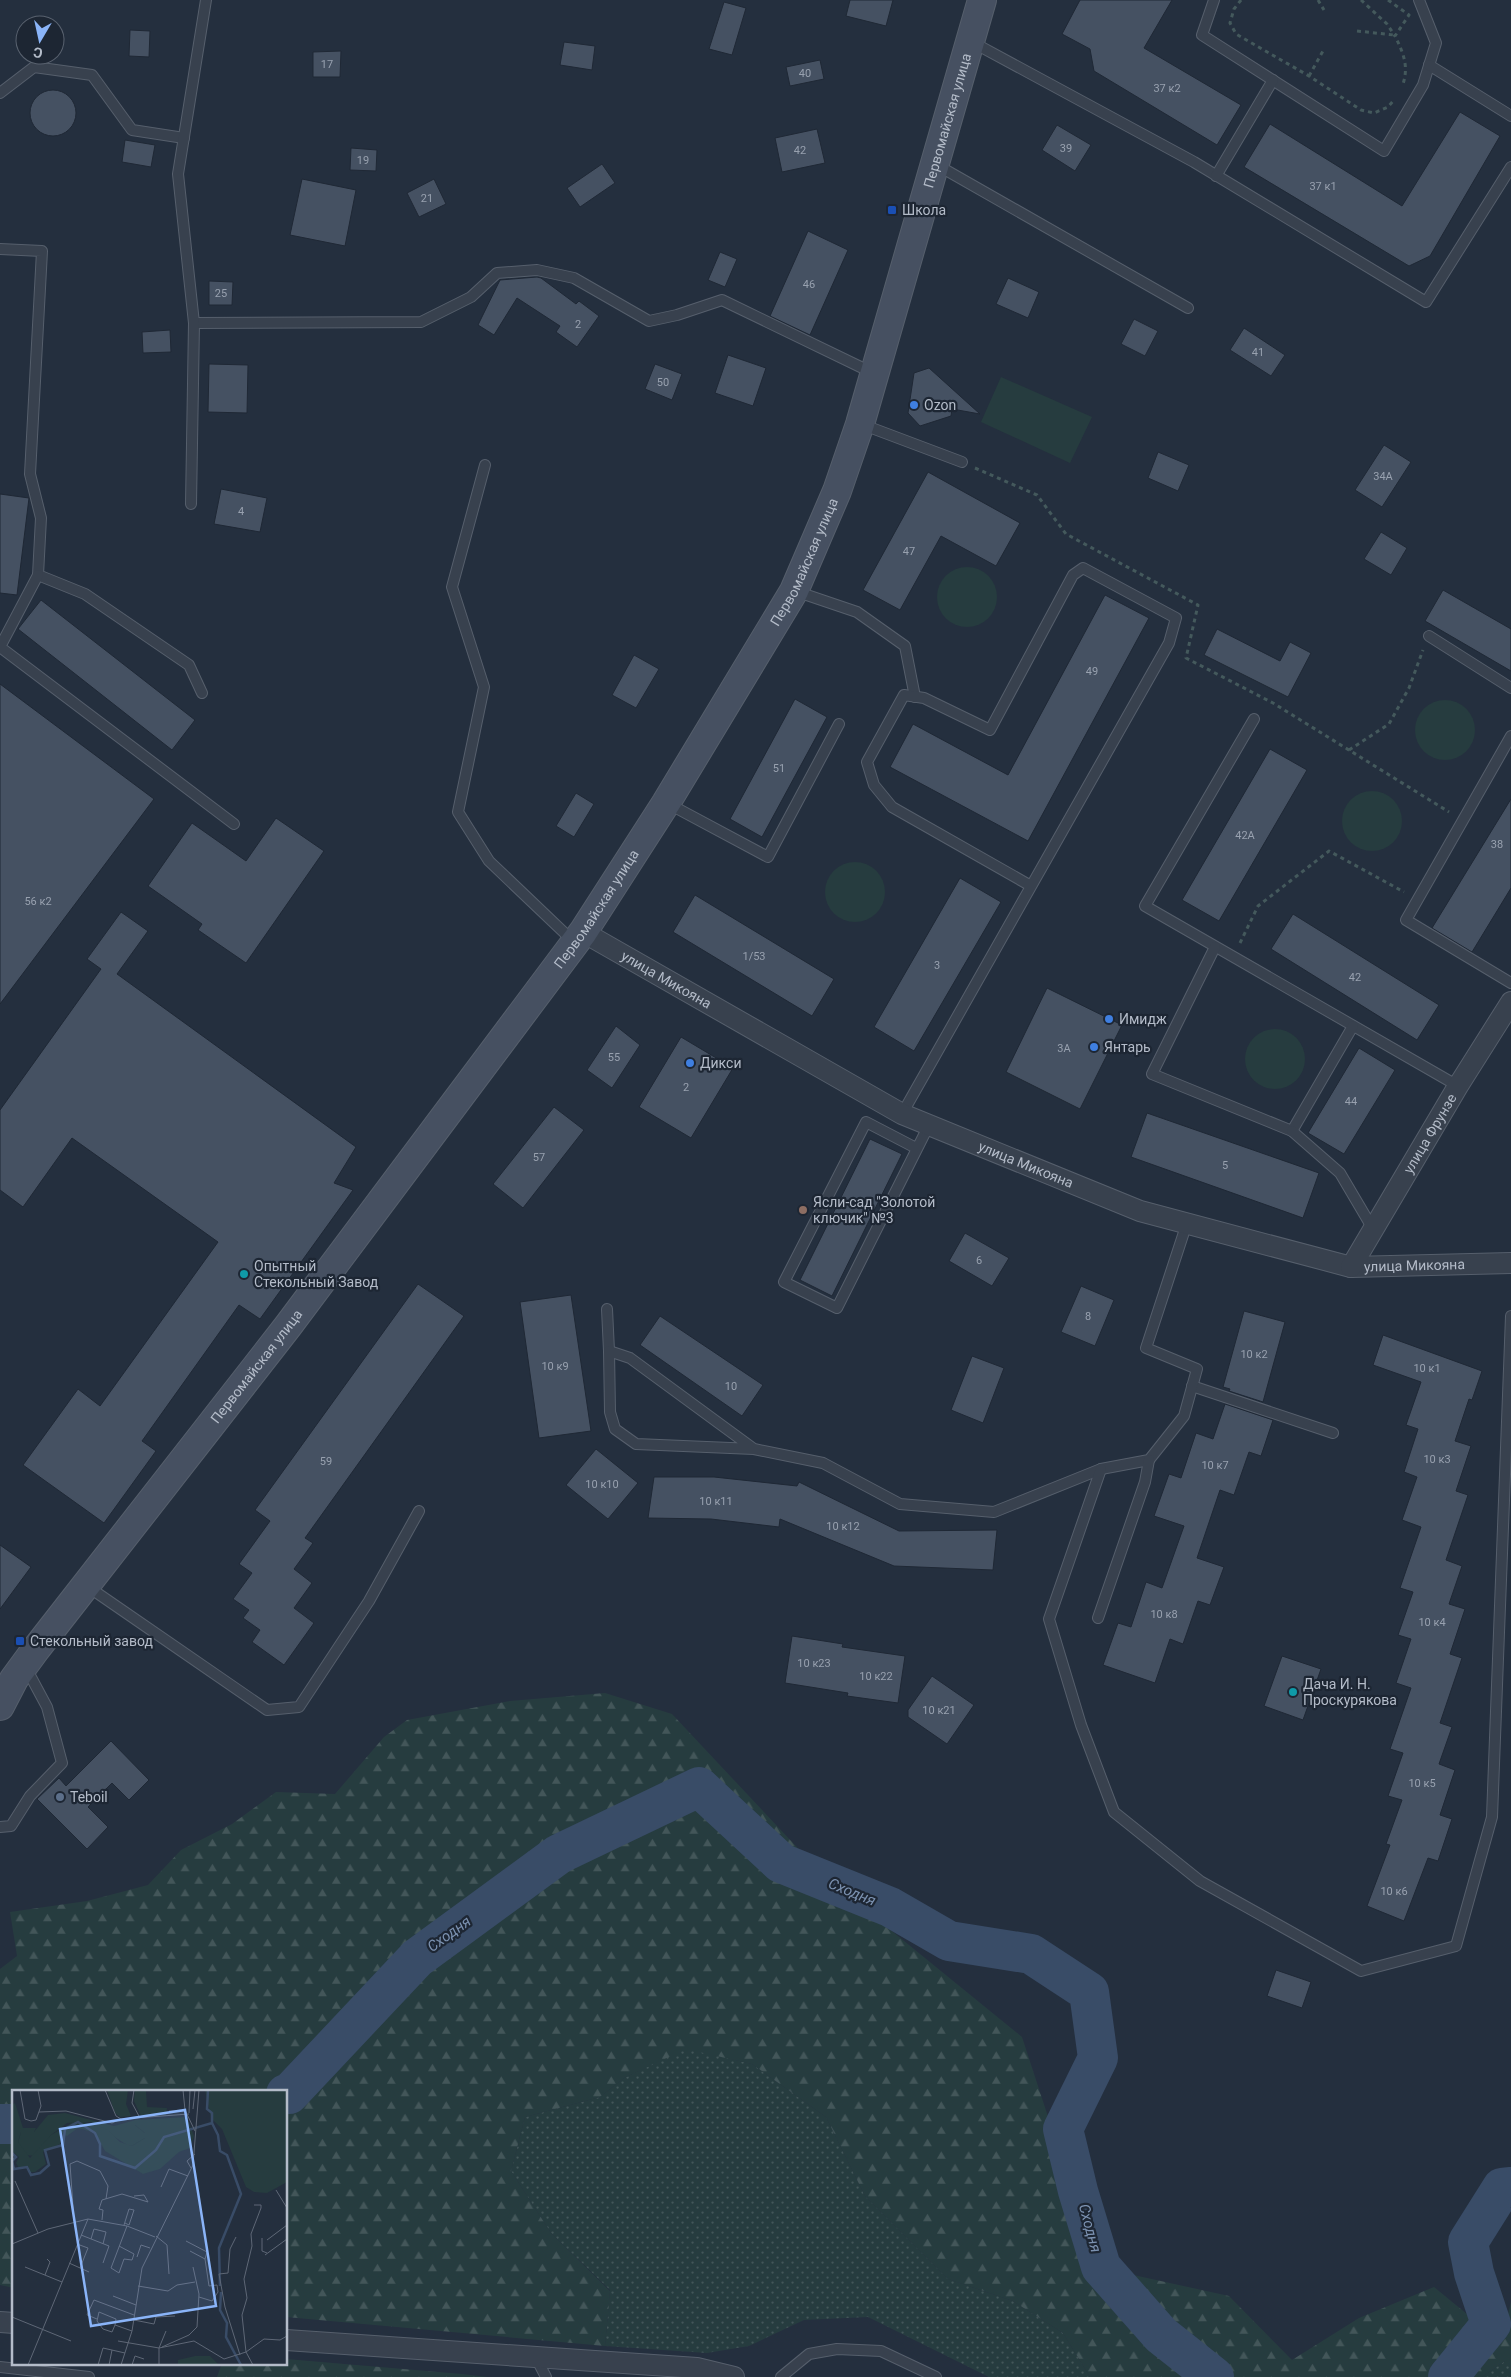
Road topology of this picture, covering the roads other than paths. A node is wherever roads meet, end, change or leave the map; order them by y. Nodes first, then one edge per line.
1 (206, 0) edge
2 (982, 0) edge
3 (1214, 0) edge
4 (1419, 0) edge
5 (969, 40) junction
6 (1429, 65) junction
7 (1273, 80) junction
8 (0, 93) edge
9 (1511, 116) edge
10 (184, 138) junction
11 (934, 163) junction
12 (1511, 166) edge
13 (1216, 176) junction
14 (0, 248) edge
15 (1188, 308) dead end
16 (194, 323) junction
17 (875, 374) junction
18 (860, 424) junction
19 (962, 462) dead end
20 (485, 465) dead end
21 (191, 504) dead end
22 (38, 575) junction
23 (794, 591) junction
24 (1429, 636) road end
25 (1511, 688) edge
26 (202, 694) dead end
27 (915, 697) junction
28 (1254, 719) dead end
29 (839, 724) dead end
30 (1511, 736) edge
31 (666, 803) junction
32 (234, 824) dead end
33 (1031, 886) junction
34 (579, 938) junction
35 (1215, 947) junction
36 (1511, 984) edge
37 (1511, 1002) edge
38 (1354, 1026) junction
39 (1458, 1086) junction
40 (902, 1114) junction
41 (929, 1125) junction
42 (1292, 1131) junction
43 (916, 1148) junction
44 (1187, 1224) junction
45 (1373, 1230) junction
46 (1511, 1263) edge
47 (1351, 1267) junction
48 (607, 1309) dead end
49 (1511, 1316) edge
50 (609, 1351) junction
51 (1192, 1386) junction
52 (1332, 1433) dead end
53 (754, 1449) junction
54 (1149, 1460) junction
55 (1101, 1469) junction
56 (420, 1511) dead end
57 (86, 1586) junction
58 (1098, 1618) dead end
59 (25, 1666) junction
60 (0, 1706) edge
61 (0, 1827) edge
62 (288, 2340) edge
63 (534, 2355) junction
64 (0, 2366) edge
65 (89, 2377) edge
66 (546, 2377) edge
67 (734, 2377) edge
68 (781, 2377) edge
69 (936, 2377) edge

1 - 10 lane
2 - 5 main road, Первомайская улица
3 - 7 lane
4 - 6 lane
5 - 11 main road, Первомайская улица
5 - 13 lane
6 - 7 lane
6 - 9 lane
7 - 13 lane
8 - 10 lane
10 - 16 lane
11 - 15 lane
11 - 17 main road, Первомайская улица
12 - 13 lane
14 - 22 lane
16 - 17 lane
16 - 21 lane
17 - 18 main road, Первомайская улица
18 - 19 lane
18 - 23 main road, Первомайская улица
20 - 34 lane
22 - 26 lane
22 - 32 lane
23 - 27 lane
23 - 31 main road, Первомайская улица
24 - 25 lane
27 - 33 lane
27 - 33 lane
28 - 35 lane
29 - 31 lane
30 - 36 lane
31 - 34 main road, Первомайская улица
33 - 40 lane
34 - 40 street, улица Микояна
34 - 57 main road, Первомайская улица
35 - 38 lane
35 - 42 lane
37 - 39 street, улица Фрунзе
38 - 39 lane
38 - 42 lane
39 - 45 street, улица Фрунзе
40 - 41 street, улица Микояна
41 - 43 lane
41 - 44 street, улица Микояна
42 - 45 lane
43 - 43 lane
44 - 47 street, улица Микояна
44 - 51 lane
45 - 47 street, улица Фрунзе
46 - 47 street, улица Микояна
48 - 50 lane
49 - 55 lane
50 - 53 lane
50 - 53 lane
51 - 52 lane
51 - 54 lane
53 - 55 lane
54 - 55 lane
54 - 58 lane
56 - 57 lane
57 - 59 main road, Первомайская улица
59 - 60 main road, Первомайская улица
59 - 61 lane
62 - 63 street
63 - 66 lane
63 - 67 street
64 - 65 lane
68 - 69 lane

